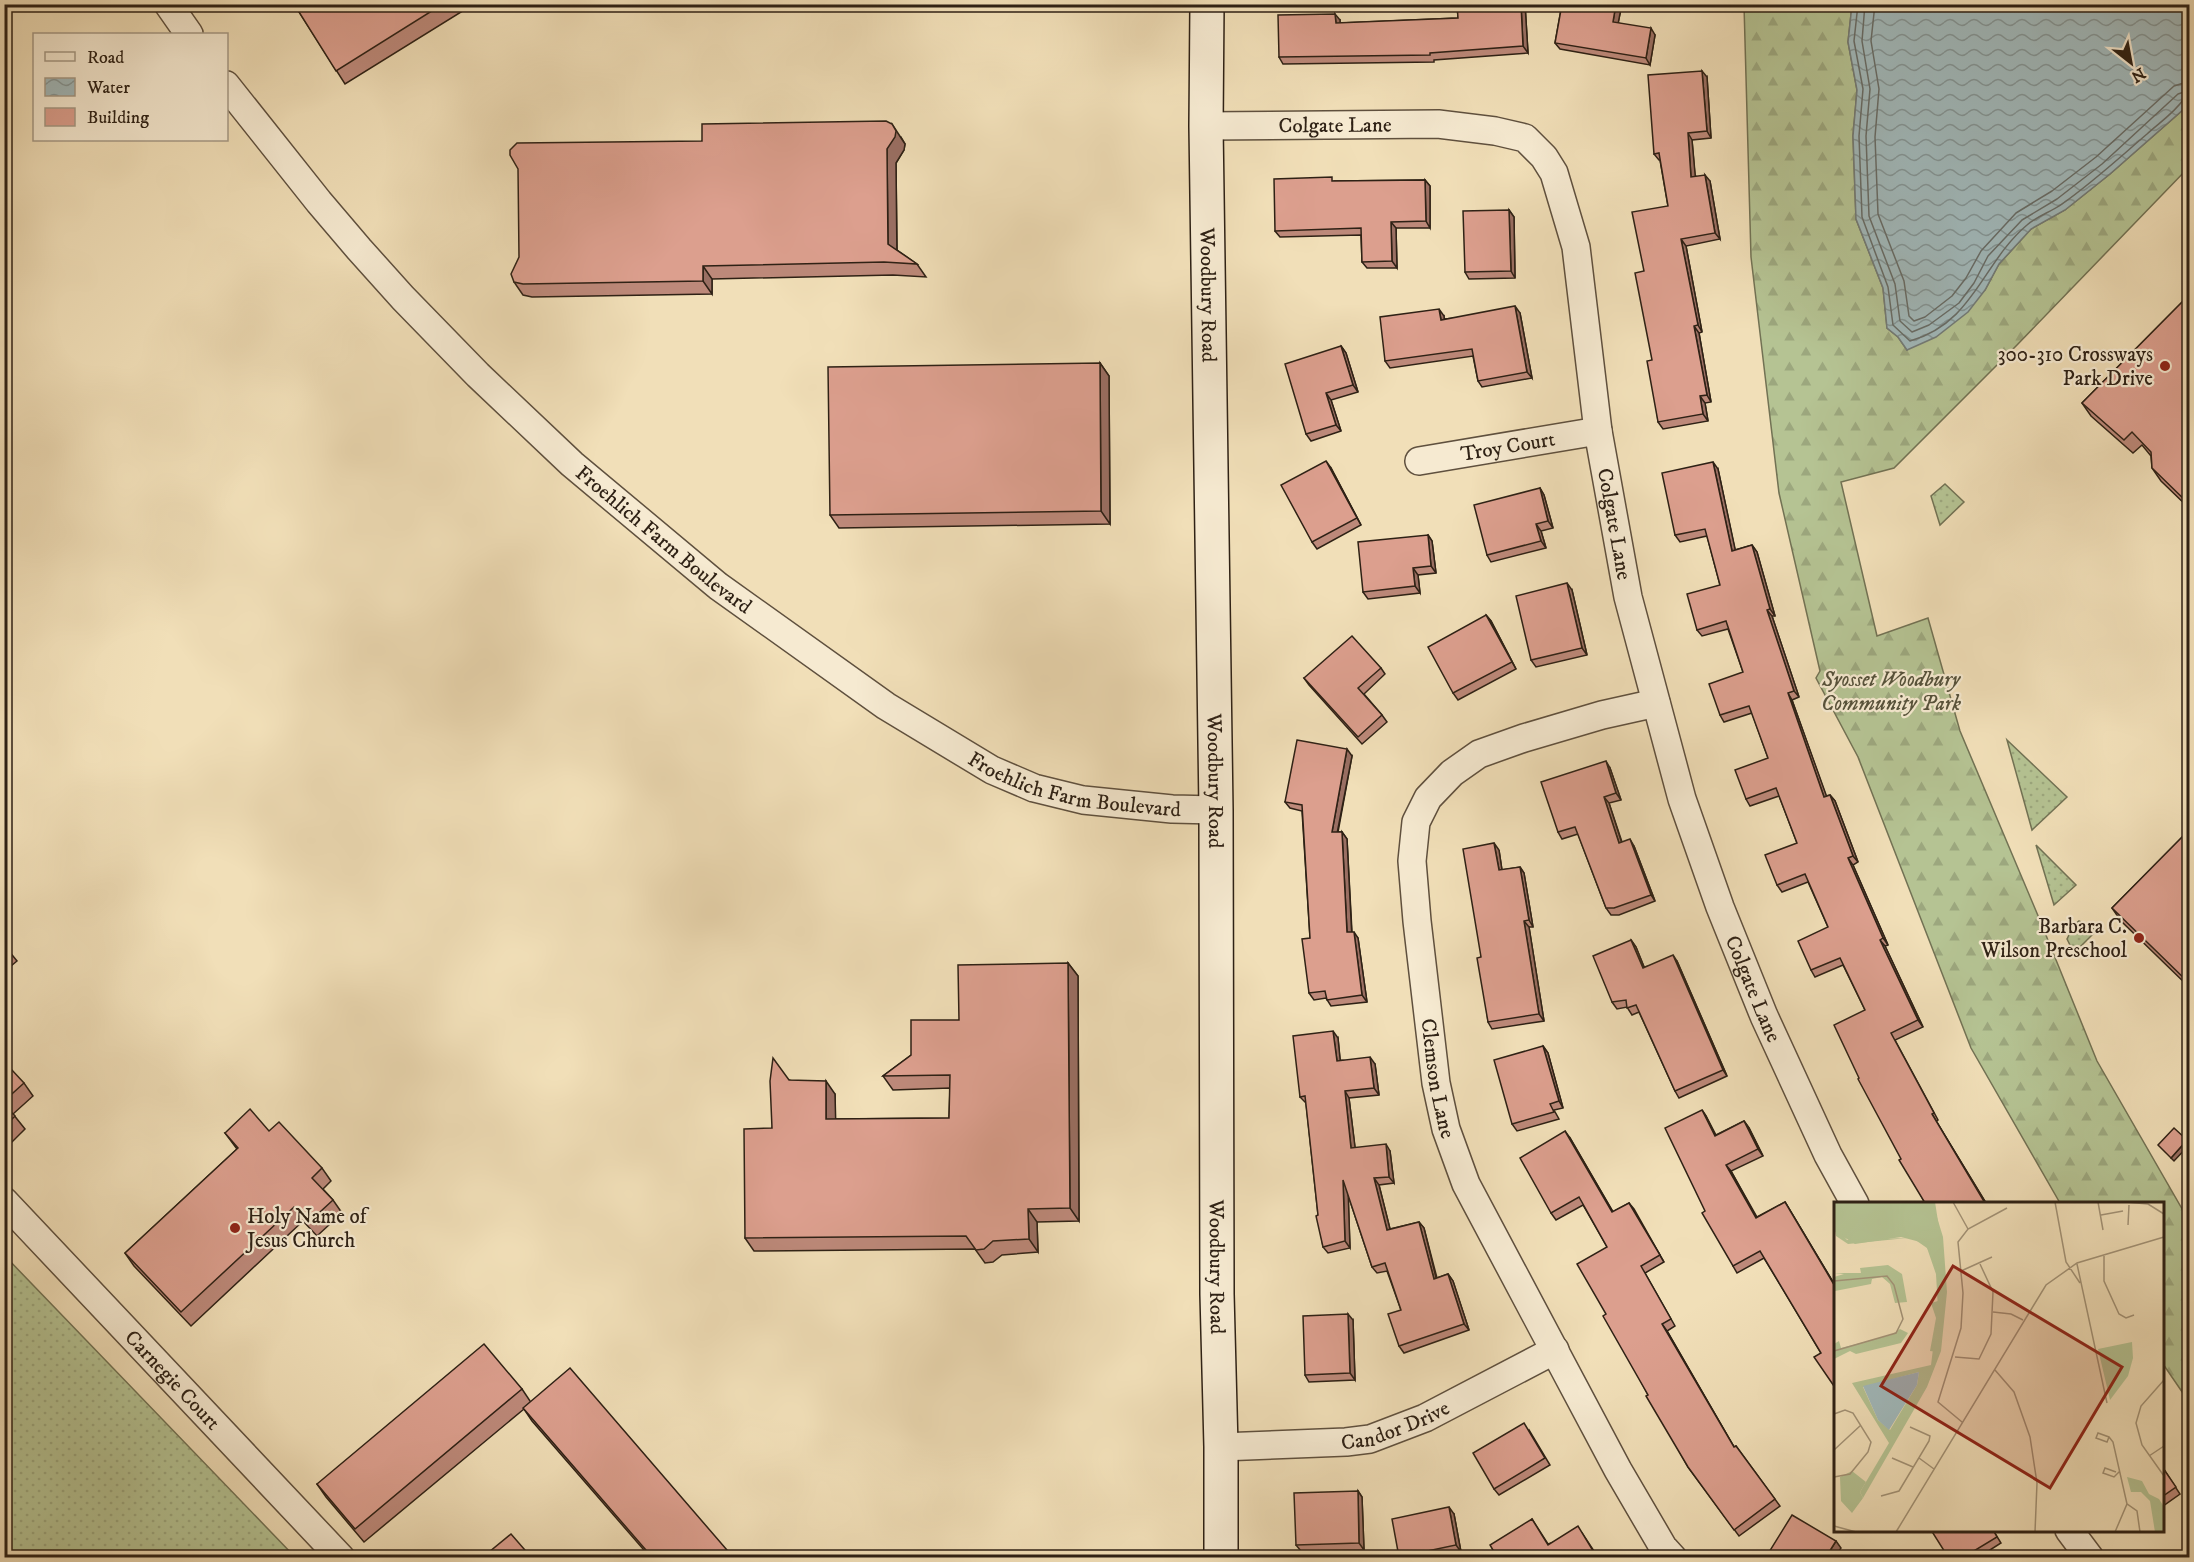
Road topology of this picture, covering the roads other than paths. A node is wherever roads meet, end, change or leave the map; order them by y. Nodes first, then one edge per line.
1 (168, 4) edge
2 (1208, 4) edge
3 (188, 33) edge
4 (228, 87) edge
5 (1206, 126) junction
6 (1598, 431) junction
7 (1419, 461) dead end
8 (1656, 703) junction
9 (1216, 810) junction
10 (4, 1201) edge
11 (1854, 1202) edge
12 (1555, 1350) junction
13 (1221, 1447) junction
14 (2071, 1532) edge
15 (341, 1557) edge
16 (1221, 1557) edge
17 (1673, 1557) edge
18 (2090, 1557) edge

1 - 3 street
2 - 5 main road, Woodbury Road
4 - 9 street, Froehlich Farm Boulevard
5 - 6 street, Colgate Lane
5 - 9 main road, Woodbury Road
6 - 7 street, Troy Court
6 - 8 street, Colgate Lane
8 - 11 street, Colgate Lane
8 - 12 street, Clemson Lane
9 - 13 main road, Woodbury Road
10 - 15 street, Carnegie Court
12 - 13 street, Candor Drive
12 - 17 street, Clemson Lane
13 - 16 main road, Woodbury Road
14 - 18 street

